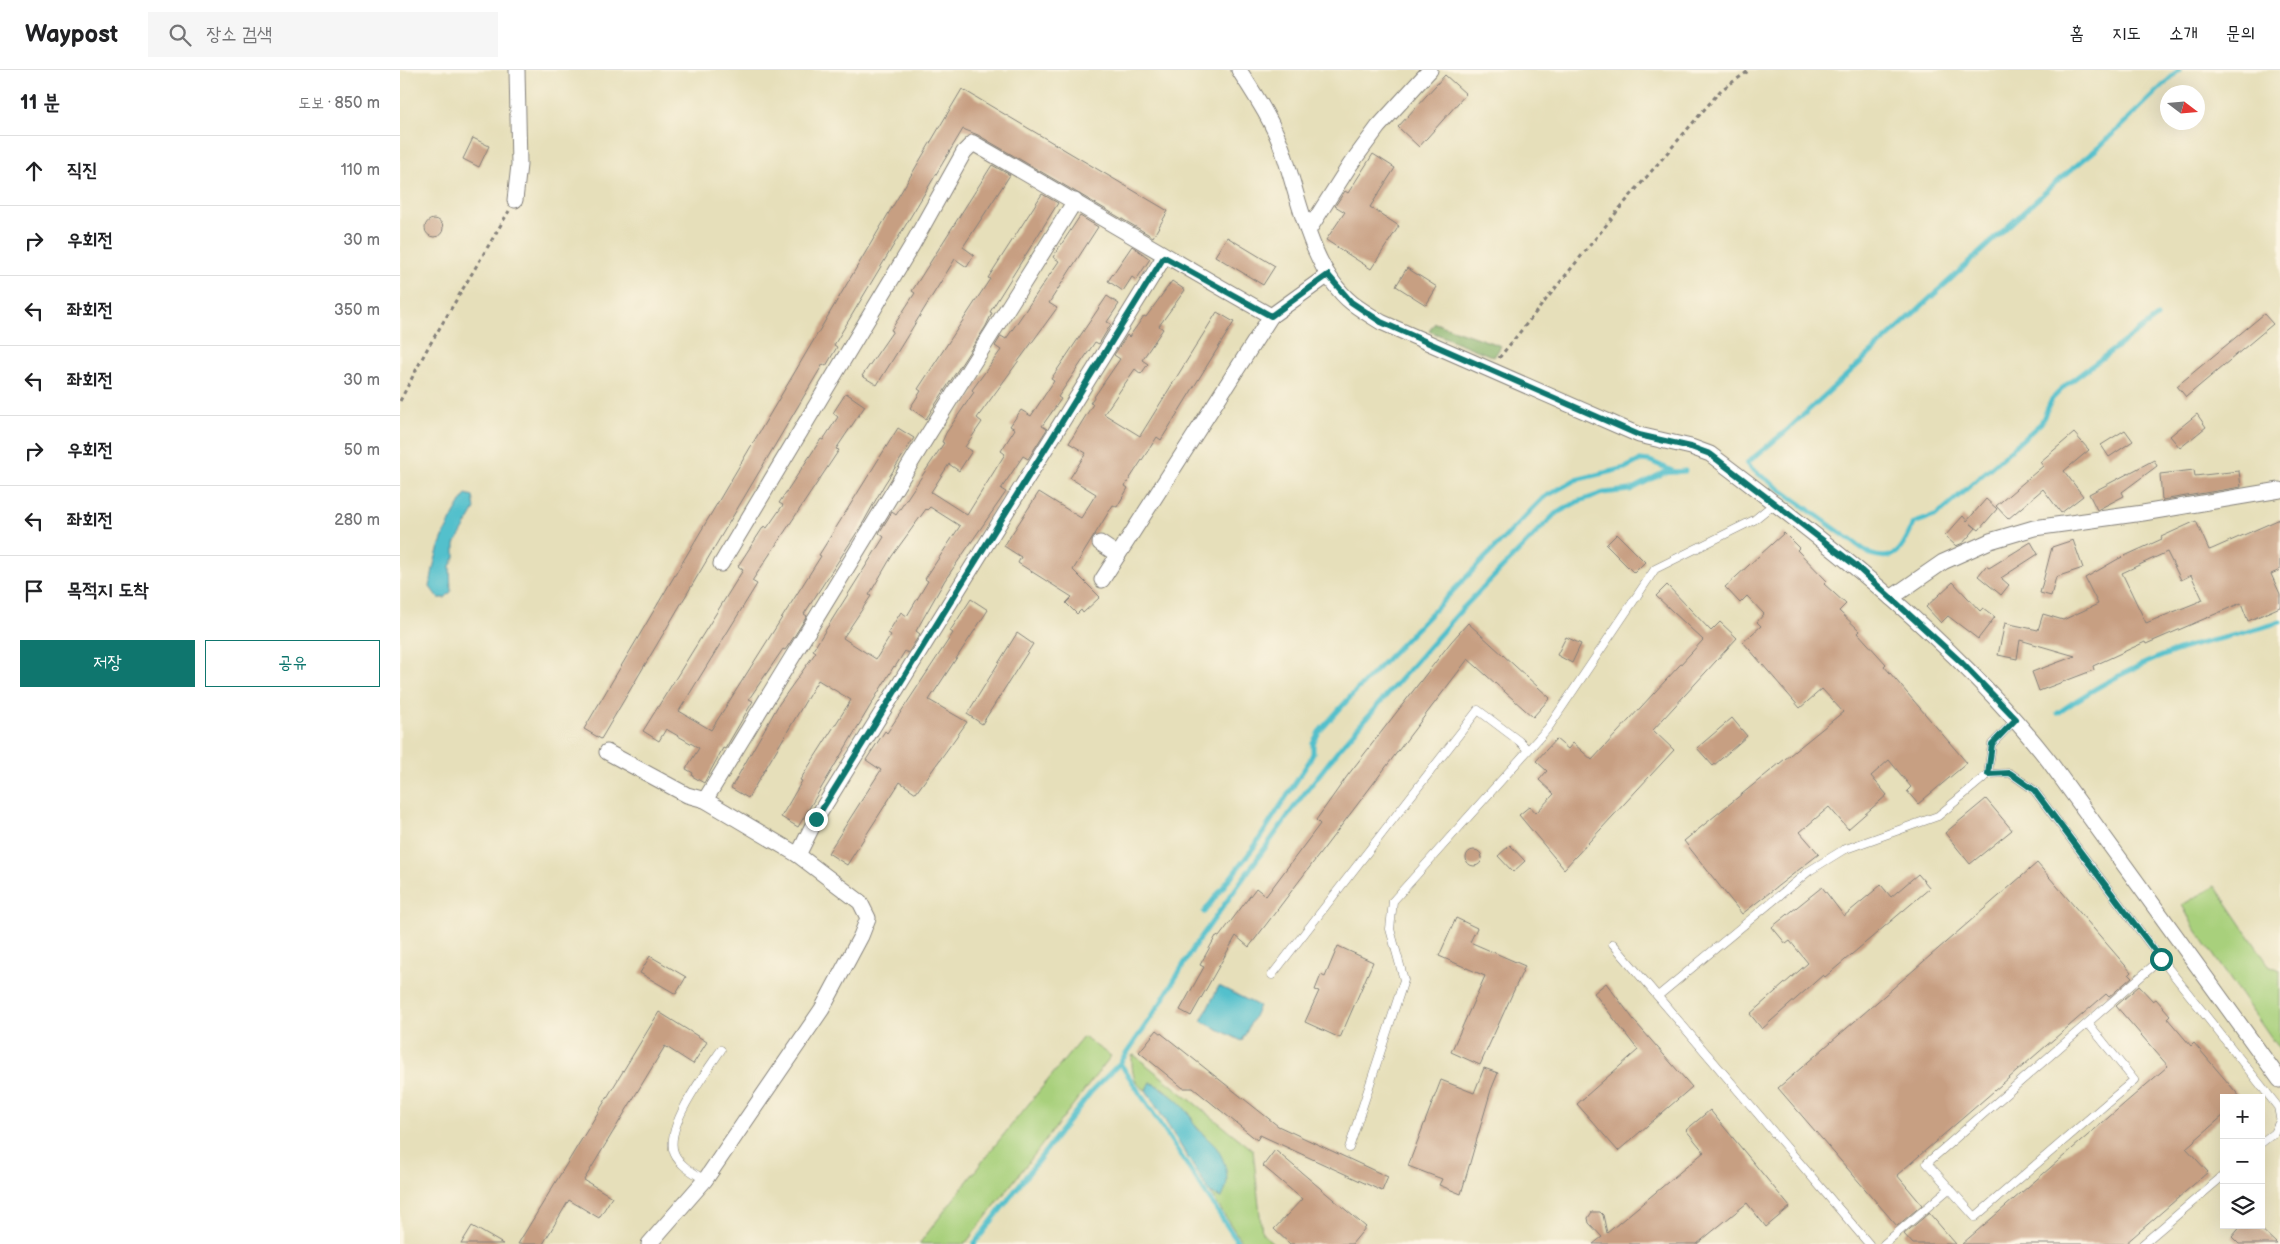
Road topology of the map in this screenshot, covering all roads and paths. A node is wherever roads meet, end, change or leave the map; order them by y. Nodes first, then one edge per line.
1 (517, 70) edge
2 (1239, 70) edge
3 (1430, 70) edge
4 (1750, 70) edge
5 (516, 200) joint
6 (1075, 201) junction
7 (1308, 231) junction
8 (1164, 257) junction
9 (1328, 275) junction
10 (1271, 316) junction
11 (1491, 370) junction
12 (400, 401) edge
13 (2280, 490) edge
14 (1775, 503) junction
15 (1100, 543) dead end
16 (1118, 555) junction
17 (721, 564) dead end
18 (1102, 580) dead end
19 (1891, 598) junction
20 (2016, 719) junction
21 (1528, 750) junction
22 (607, 752) dead end
23 (1988, 774) junction
24 (705, 800) junction
25 (798, 856) junction
26 (1613, 944) dead end
27 (2161, 959) junction
28 (1272, 975) dead end
29 (1658, 996) junction
30 (2088, 1023) junction
31 (721, 1050) dead end
32 (2280, 1080) edge
33 (2280, 1117) edge
34 (2280, 1121) edge
35 (2265, 1140) edge
36 (1349, 1148) dead end
37 (2220, 1178) edge
38 (705, 1180) junction
39 (1950, 1188) junction
40 (649, 1244) edge
41 (1869, 1244) edge
42 (1884, 1244) edge
43 (2143, 1244) edge

1 - 5 street
2 - 7 street
3 - 7 street
4 - 11 path
5 - 12 path
6 - 8 street
6 - 17 street
6 - 24 street
7 - 9 street
8 - 10 street
8 - 25 street
9 - 10 street
9 - 11 street
10 - 16 street
11 - 14 street
13 - 19 street
14 - 19 street
14 - 21 lane
15 - 16 street
16 - 18 street
19 - 20 street
20 - 23 lane
20 - 32 street
21 - 28 lane
21 - 36 lane
22 - 24 street
23 - 27 lane
23 - 29 lane
24 - 25 street
25 - 38 street
26 - 29 lane
27 - 30 lane
27 - 33 lane
29 - 41 lane
30 - 39 lane
30 - 39 lane
31 - 38 lane
34 - 35 lane
37 - 43 lane
38 - 40 street
39 - 42 lane

